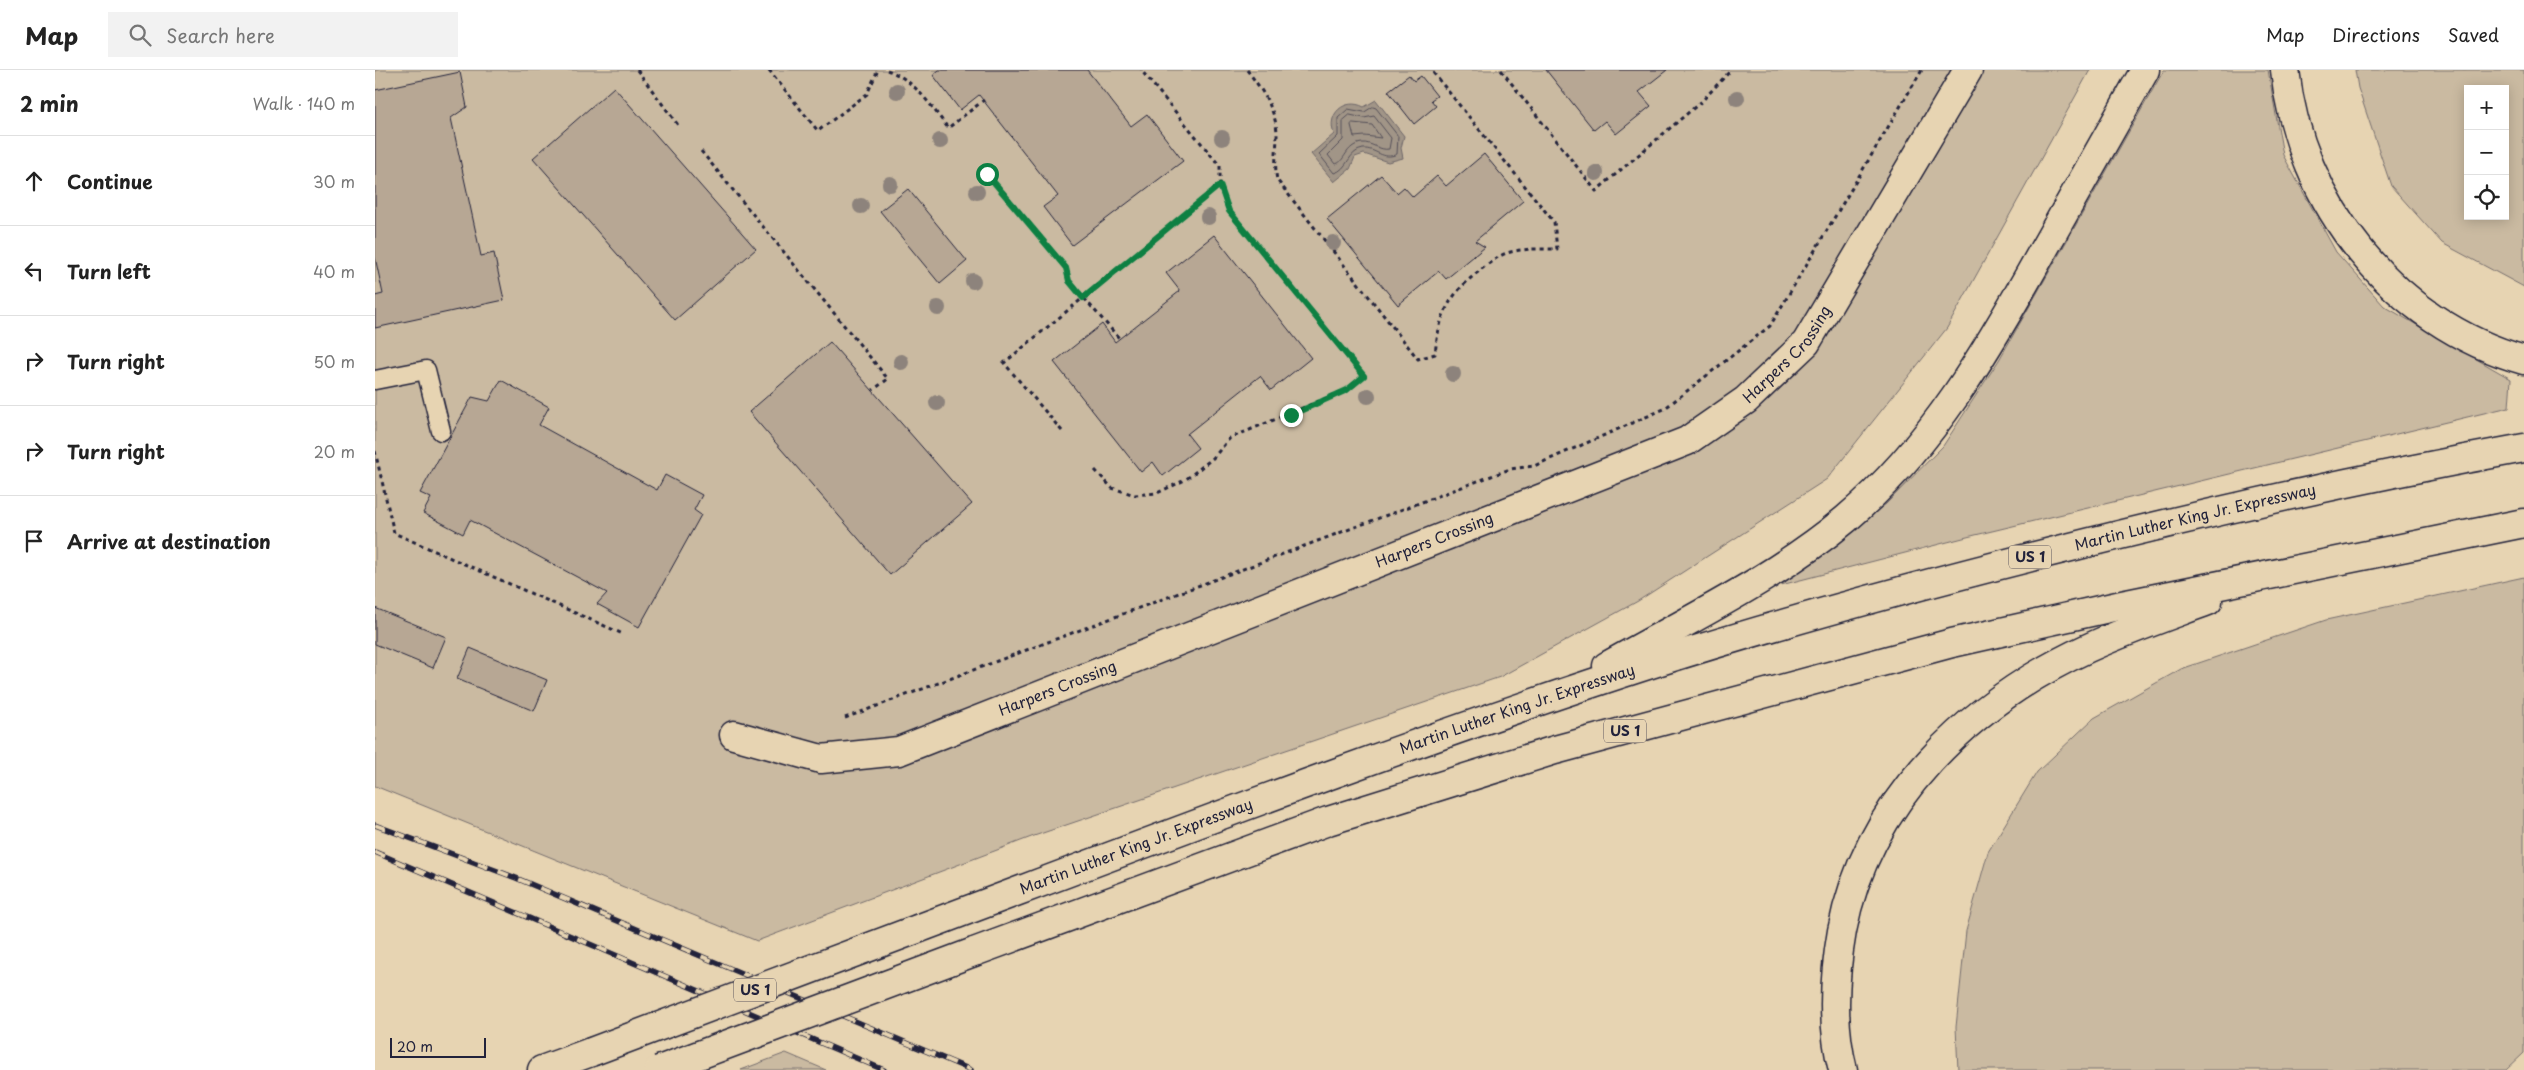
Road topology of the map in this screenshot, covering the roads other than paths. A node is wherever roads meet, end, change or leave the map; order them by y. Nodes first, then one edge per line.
1 (1968, 70) edge
2 (2145, 70) edge
3 (2285, 70) edge
4 (2524, 360) edge
5 (375, 380) edge
6 (441, 431) dead end
7 (2524, 448) edge
8 (2524, 523) edge
9 (2294, 569) junction
10 (1544, 700) junction
11 (734, 735) dead end
12 (542, 1070) edge
13 (659, 1070) edge
14 (1843, 1070) edge

1 - 11 main road, Harpers Crossing
2 - 10 main road
3 - 4 main road
5 - 6 lane
7 - 10 main road, Martin Luther King Jr. Expressway / US 1
8 - 9 main road, US 1
9 - 13 main road, US 1, bridge
9 - 14 main road
10 - 12 main road, Martin Luther King Jr. Expressway / US 1, bridge

